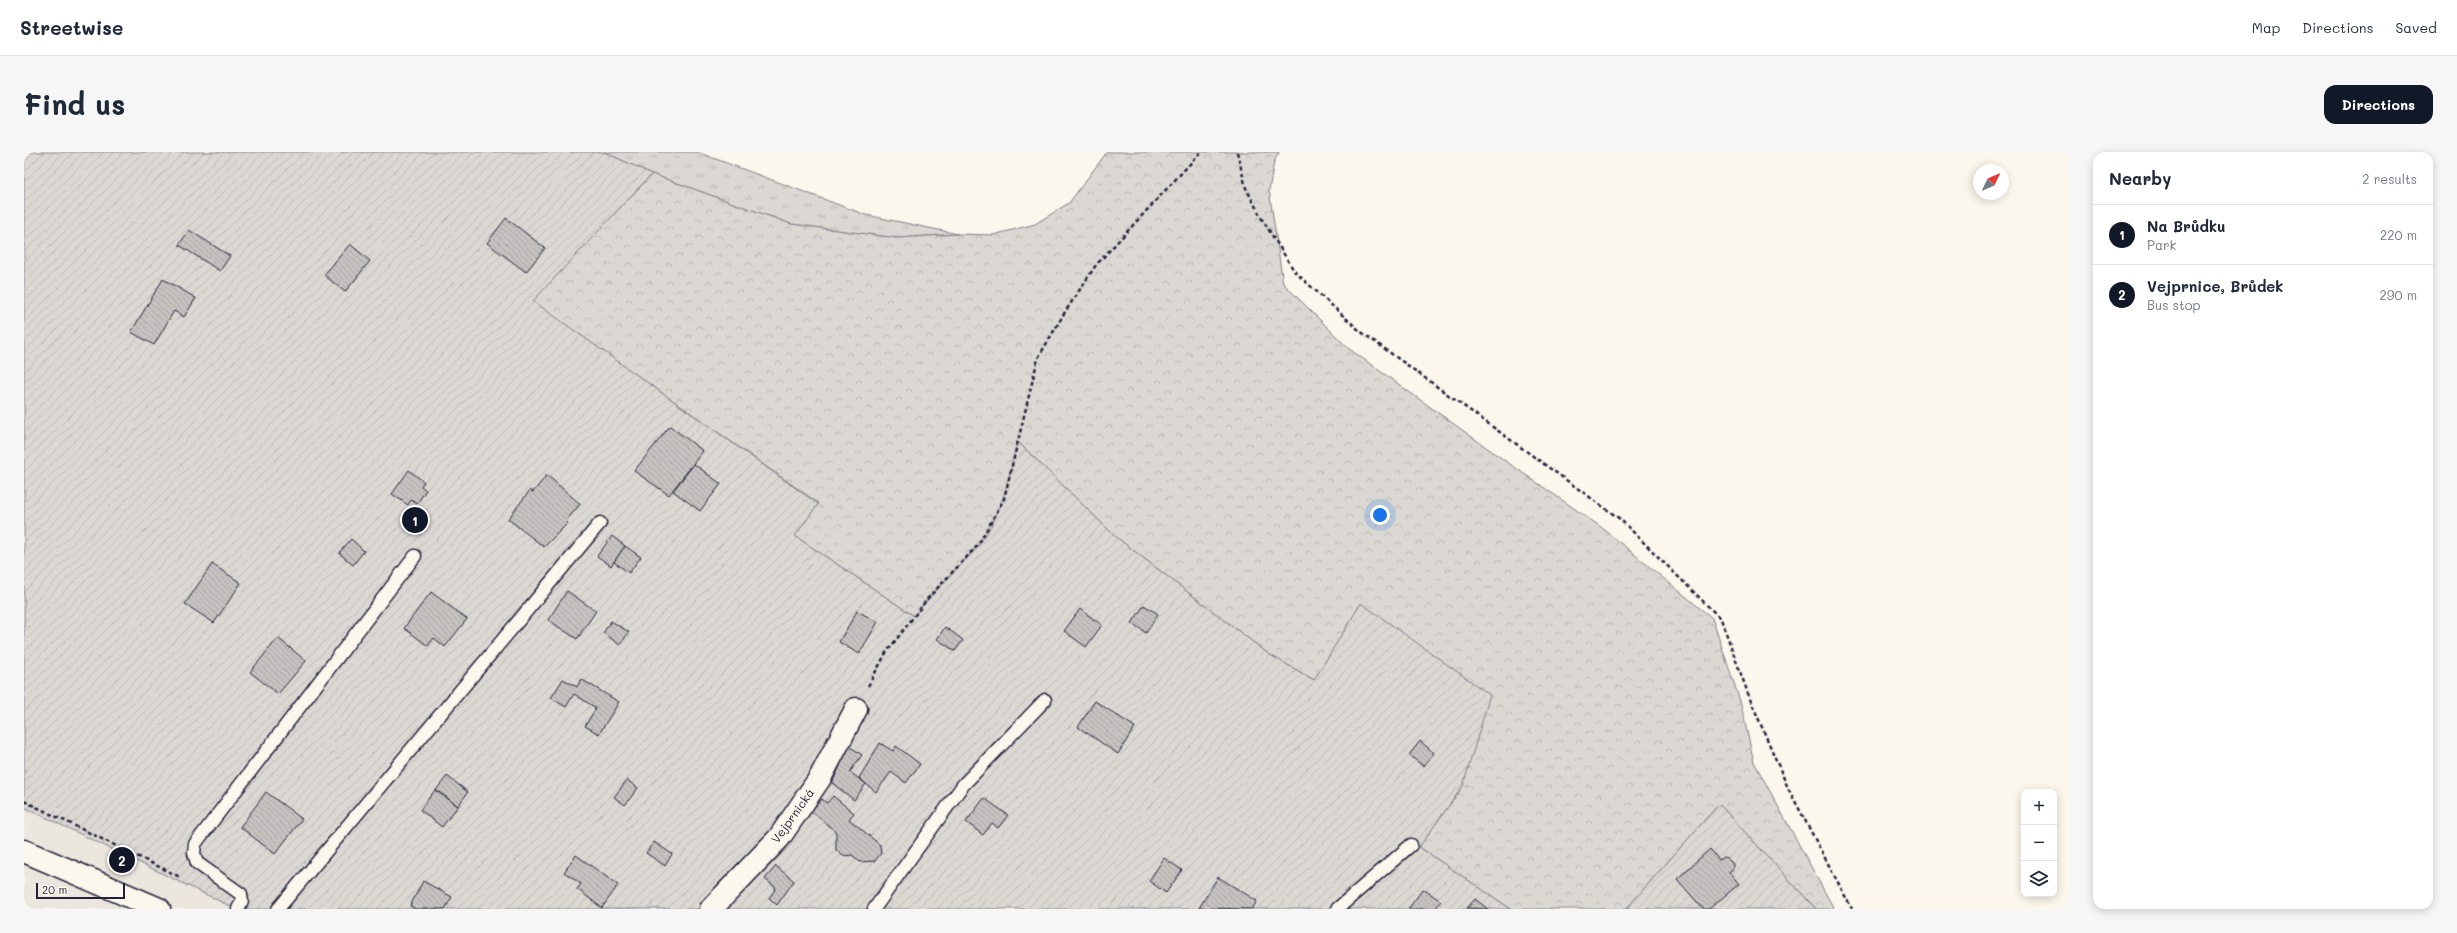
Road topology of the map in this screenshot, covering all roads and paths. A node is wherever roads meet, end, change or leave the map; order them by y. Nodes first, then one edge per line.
1 (1201, 152) edge
2 (1237, 152) edge
3 (600, 523) dead end
4 (415, 556) dead end
5 (1045, 700) dead end
6 (856, 709) joint
7 (24, 801) edge
8 (1411, 845) dead end
9 (24, 851) edge
10 (181, 878) dead end
11 (159, 909) edge
12 (238, 909) edge
13 (278, 909) edge
14 (711, 909) edge
15 (874, 909) edge
16 (1337, 909) edge
17 (1852, 909) edge

1 - 6 path
2 - 17 path
3 - 13 lane
4 - 12 lane
5 - 15 lane
6 - 14 street, Vejprnická
7 - 10 path
8 - 16 lane
9 - 11 street

